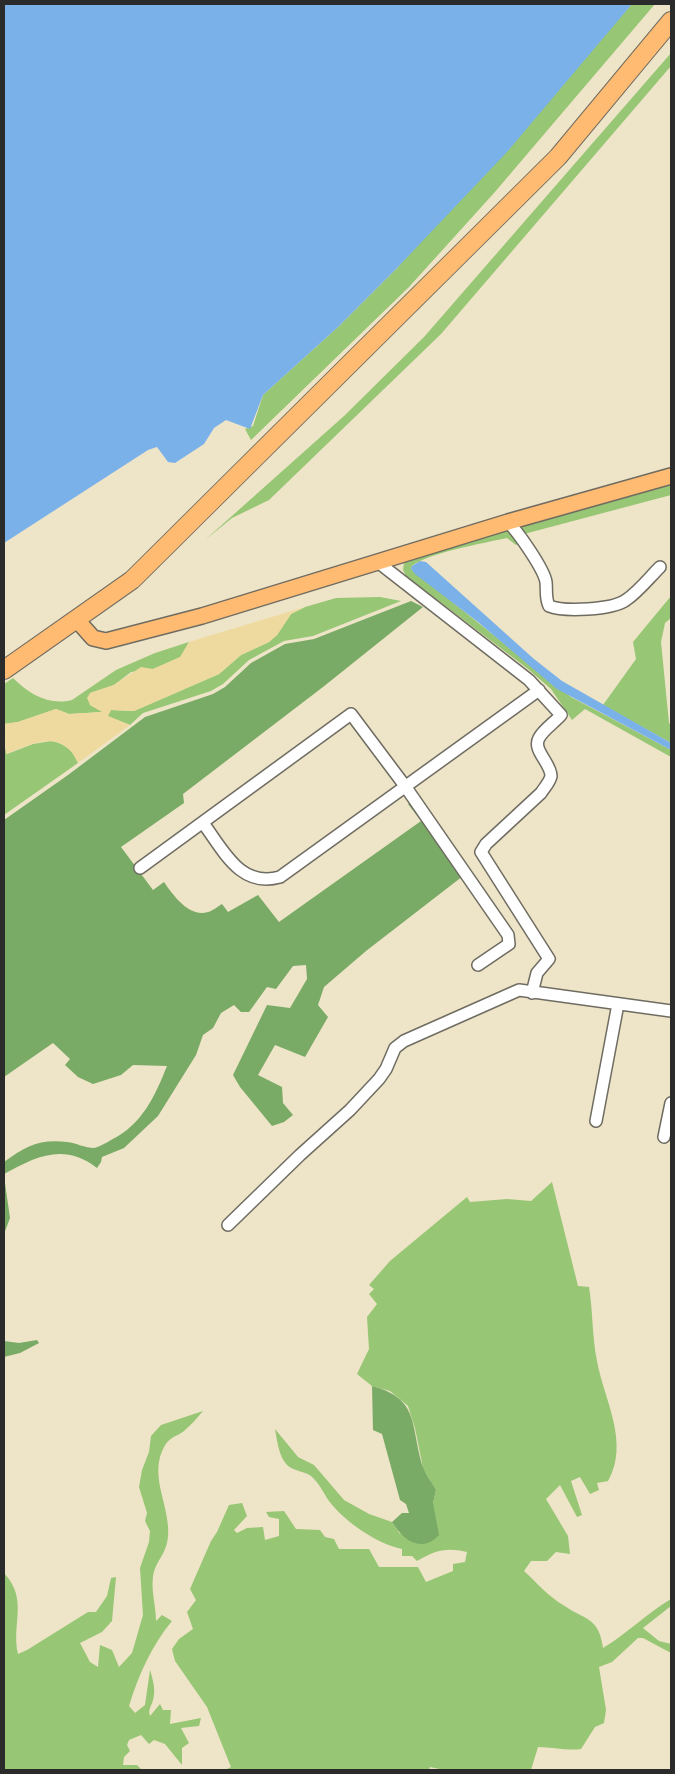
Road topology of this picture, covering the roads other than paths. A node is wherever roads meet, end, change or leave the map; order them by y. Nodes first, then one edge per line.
1 (671, 21) edge
2 (671, 476) edge
3 (508, 522) junction
4 (379, 563) junction
5 (660, 567) dead end
6 (77, 620) junction
7 (4, 670) edge
8 (539, 690) junction
9 (405, 786) junction
10 (203, 823) junction
11 (140, 868) dead end
12 (478, 965) dead end
13 (532, 993) junction
14 (618, 1004) junction
15 (671, 1012) edge
16 (671, 1103) edge
17 (596, 1121) dead end
18 (664, 1137) dead end
19 (228, 1225) dead end

1 - 6 highway
2 - 3 main road
3 - 4 main road
3 - 5 street
4 - 6 main road
4 - 8 street
6 - 7 highway
8 - 9 street
8 - 13 street
9 - 10 street
9 - 10 street
9 - 12 street
10 - 11 street
13 - 14 street
13 - 19 street
14 - 15 street
14 - 17 street
16 - 18 street

